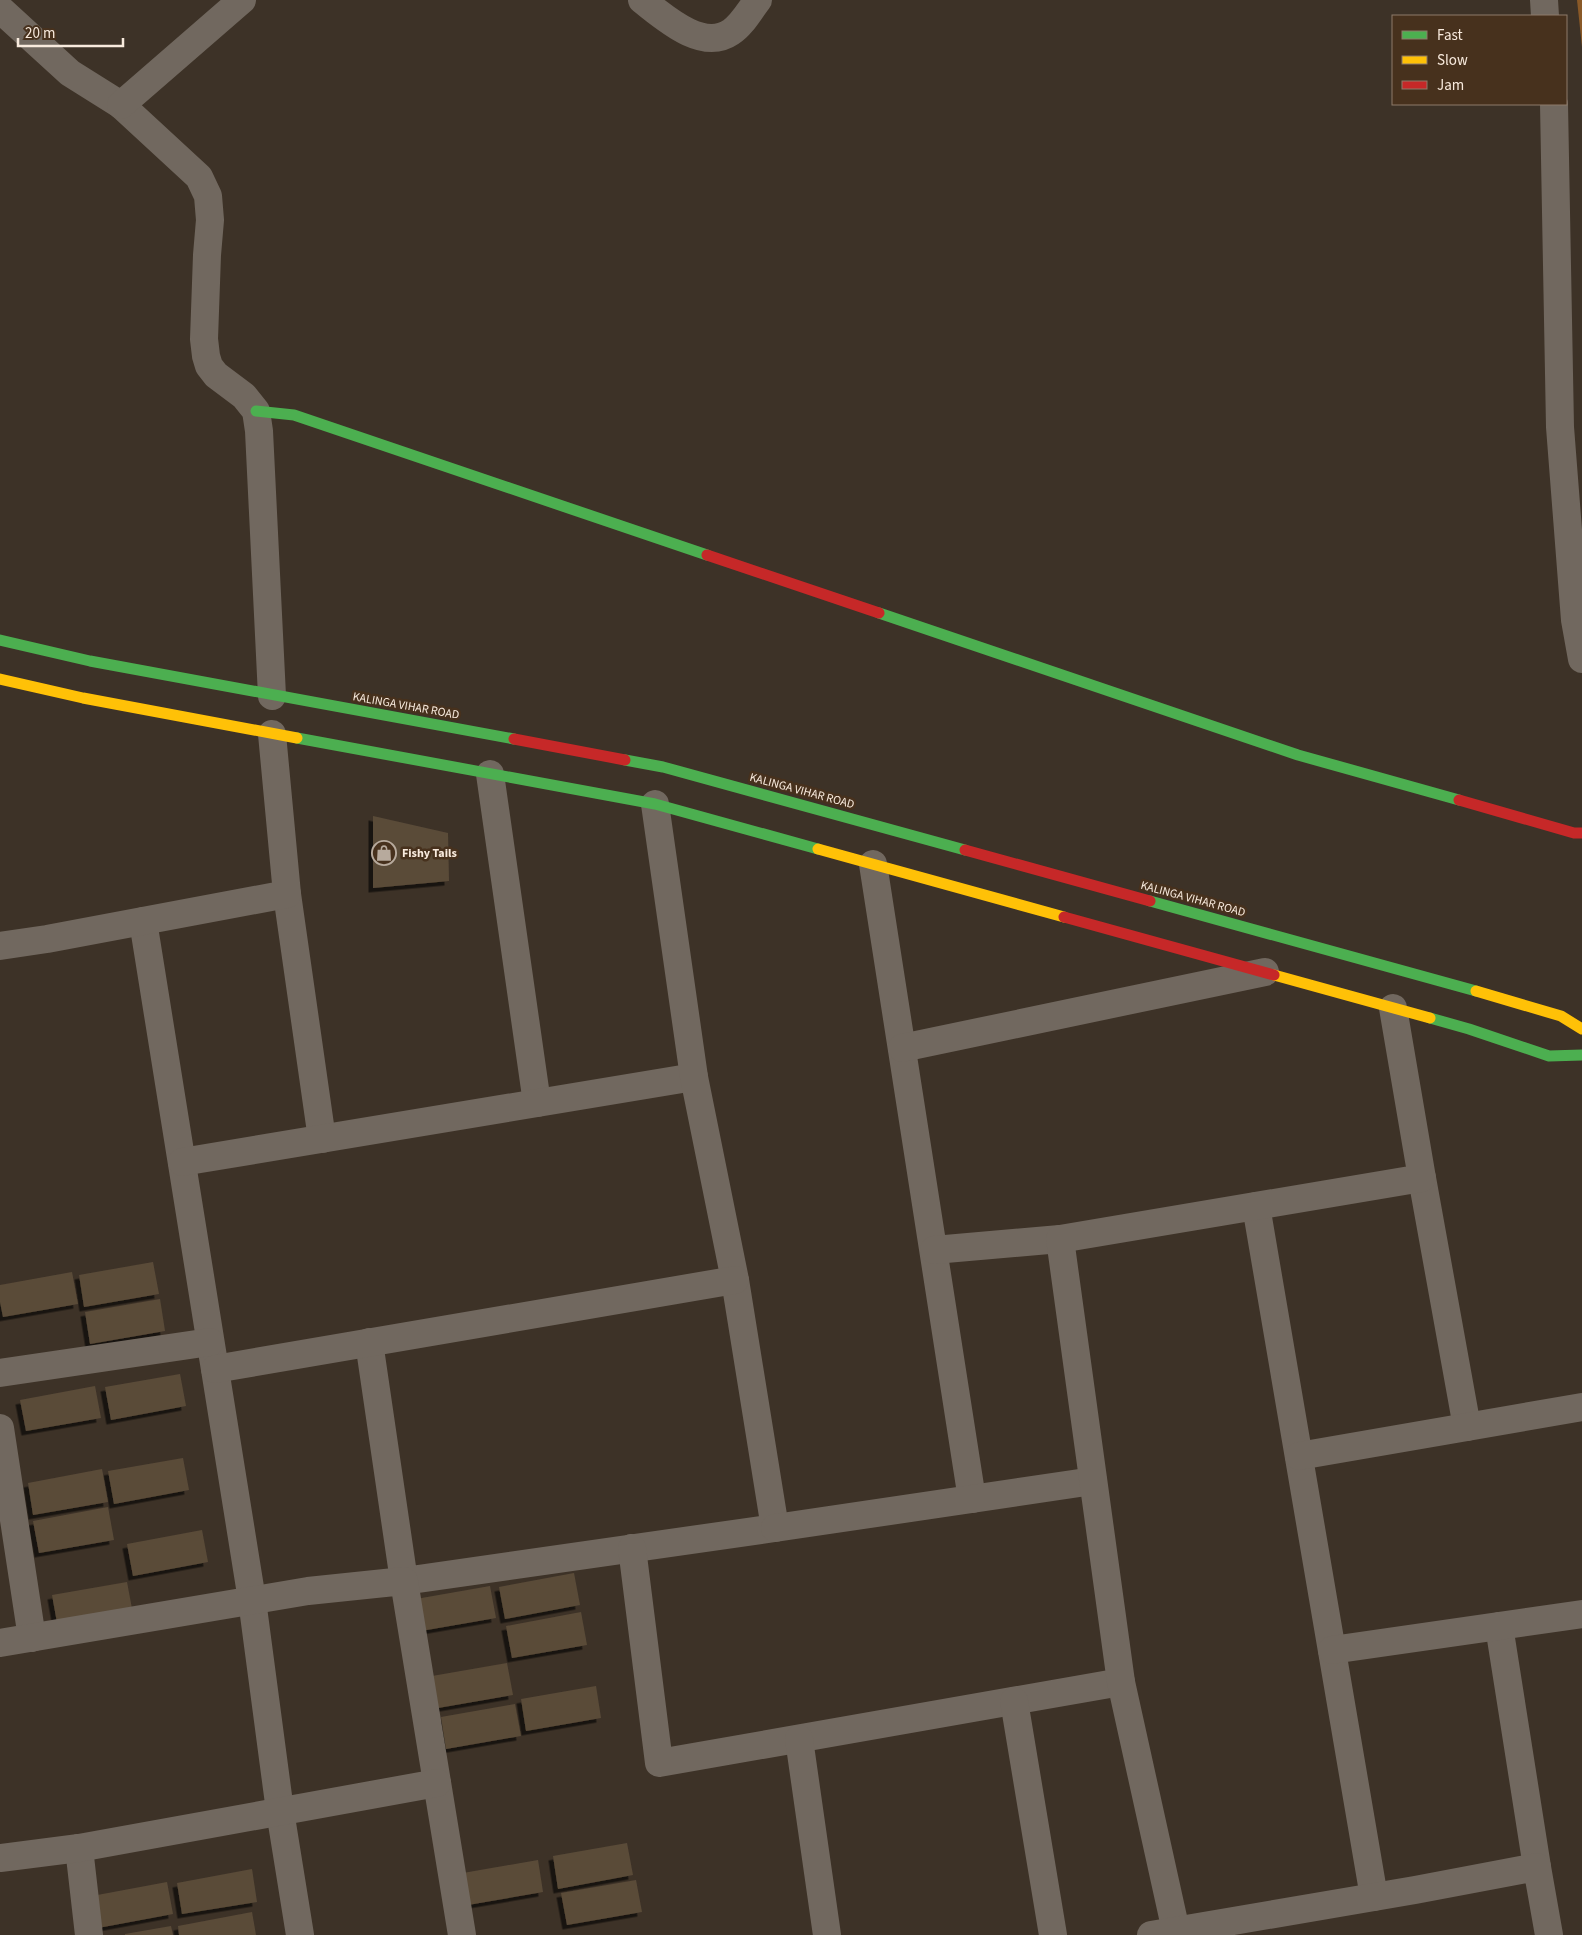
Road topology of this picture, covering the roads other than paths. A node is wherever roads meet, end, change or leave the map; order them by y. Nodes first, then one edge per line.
1 (242, 0) edge
2 (642, 0) edge
3 (758, 0) edge
4 (1544, 0) edge
5 (0, 8) edge
6 (1545, 15) edge
7 (121, 105) junction
8 (1554, 105) edge
9 (256, 411) junction
10 (0, 640) edge
11 (1582, 659) edge
12 (0, 679) edge
13 (272, 696) junction
14 (272, 734) junction
15 (490, 774) junction
16 (656, 799) junction
17 (1582, 833) edge
18 (873, 864) junction
19 (287, 894) junction
20 (143, 921) junction
21 (0, 946) edge
22 (1265, 972) junction
23 (1393, 1008) junction
24 (1582, 1029) edge
25 (902, 1048) junction
26 (1582, 1055) edge
27 (694, 1077) junction
28 (537, 1103) junction
29 (322, 1139) junction
30 (182, 1162) junction
31 (1422, 1178) junction
32 (1256, 1206) junction
33 (1060, 1239) junction
34 (934, 1250) junction
35 (735, 1280) junction
36 (369, 1342) junction
37 (212, 1355) junction
38 (0, 1373) edge
39 (1582, 1407) edge
40 (1467, 1427) junction
41 (0, 1428) edge
42 (1299, 1456) junction
43 (1093, 1481) junction
44 (972, 1499) junction
45 (775, 1528) junction
46 (632, 1548) junction
47 (404, 1581) junction
48 (252, 1600) junction
49 (1582, 1614) edge
50 (1499, 1626) junction
51 (32, 1638) junction
52 (0, 1643) edge
53 (1332, 1650) junction
54 (1121, 1682) junction
55 (1014, 1701) junction
56 (799, 1739) junction
57 (437, 1783) junction
58 (280, 1811) junction
59 (79, 1848) junction
60 (0, 1858) edge
61 (1537, 1867) junction
62 (1374, 1897) junction
63 (1164, 1933) edge
64 (89, 1935) edge
65 (300, 1935) edge
66 (462, 1935) edge
67 (827, 1935) edge
68 (1053, 1935) edge
69 (1549, 1935) edge

1 - 7 street
2 - 3 street
4 - 6 street
5 - 7 street
7 - 9 street
8 - 11 street
9 - 13 street
9 - 17 street
10 - 13 street, KALINGA VIHAR ROAD
12 - 14 street
13 - 24 street, KALINGA VIHAR ROAD
14 - 15 street
14 - 19 street
15 - 16 street
15 - 28 street
16 - 18 street
16 - 27 street
18 - 22 street
18 - 25 street
19 - 20 street
19 - 29 street
20 - 21 street
20 - 30 street
22 - 23 street
22 - 25 street
23 - 26 street
23 - 31 street
25 - 34 street
27 - 28 street
27 - 35 street
28 - 29 street
29 - 30 street
30 - 37 street
31 - 32 street
31 - 40 street
32 - 33 street
32 - 42 street
33 - 34 street
33 - 43 street
34 - 44 street
35 - 36 street
35 - 45 street
36 - 37 street
36 - 47 street
37 - 38 street
37 - 48 street
39 - 40 street
40 - 42 street
41 - 51 street
42 - 53 street
43 - 44 street
43 - 54 street
44 - 45 street
45 - 46 street
46 - 47 street
46 - 56 street
47 - 48 street
47 - 57 street
48 - 51 street
48 - 58 street
49 - 50 street
50 - 53 street
50 - 61 street
51 - 52 street
53 - 62 street
54 - 55 street
54 - 63 street
55 - 56 street
55 - 68 street
56 - 67 street
57 - 58 street
57 - 66 street
58 - 59 street
58 - 65 street
59 - 60 street
59 - 64 street
61 - 62 street
61 - 69 street
62 - 63 street

